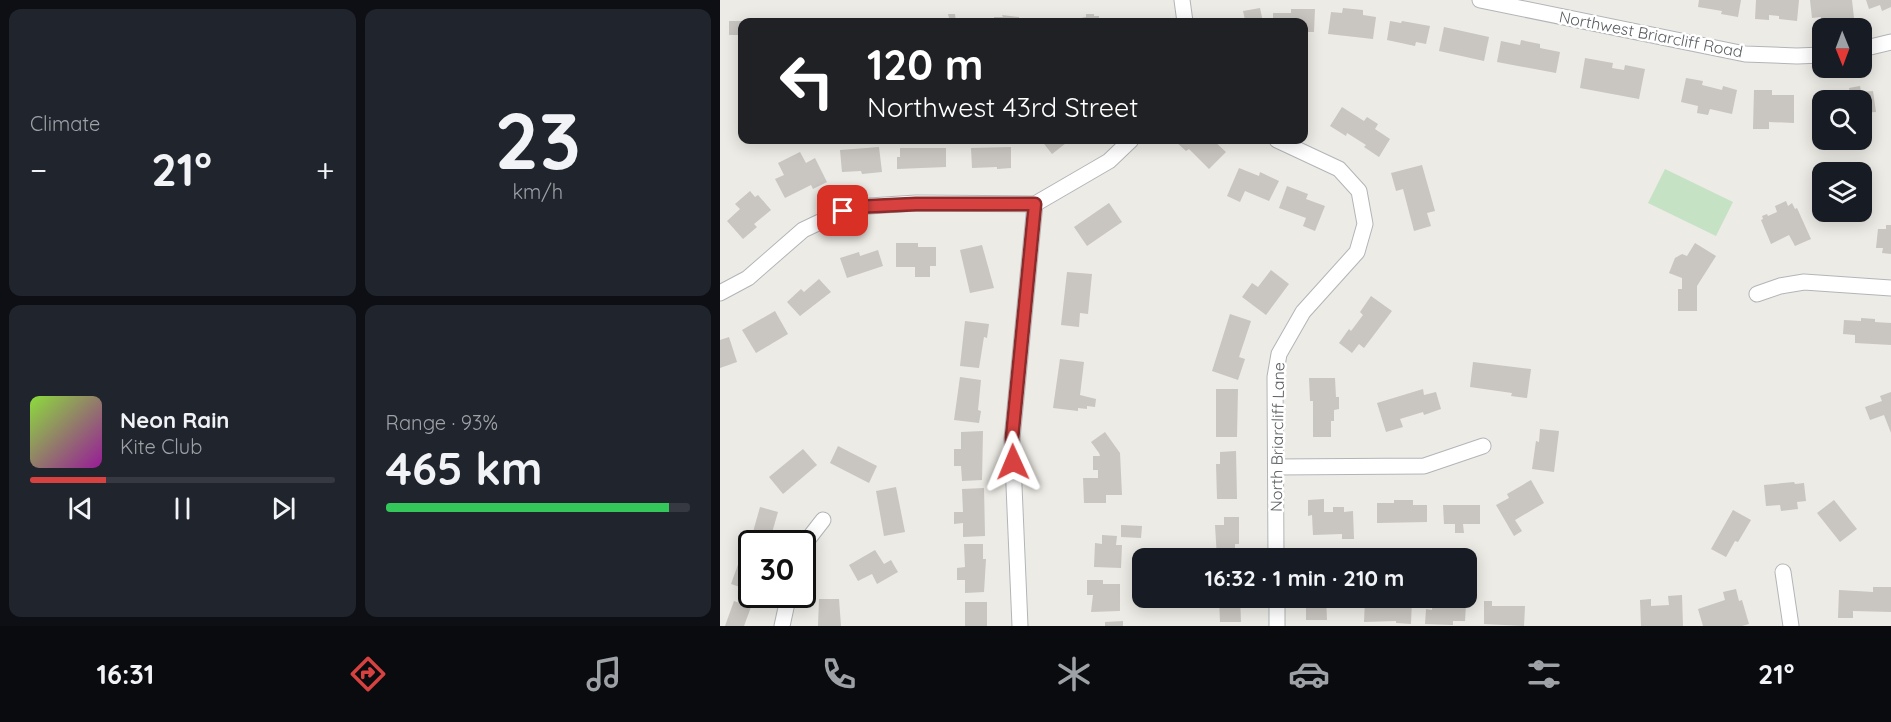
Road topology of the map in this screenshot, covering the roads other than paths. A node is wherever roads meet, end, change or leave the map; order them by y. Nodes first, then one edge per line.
1 (1182, 0) edge
2 (1480, 0) edge
3 (1184, 18) edge
4 (1891, 42) edge
5 (1872, 47) edge
6 (1812, 55) edge
7 (1127, 144) edge
8 (1285, 144) edge
9 (1035, 204) junction
10 (1891, 288) edge
11 (720, 293) edge
12 (1757, 294) dead end
13 (1483, 446) dead end
14 (1276, 466) junction
15 (823, 520) dead end
16 (815, 530) edge
17 (1276, 548) edge
18 (1783, 572) dead end
19 (786, 608) edge
20 (1277, 608) edge
21 (782, 626) edge
22 (1020, 626) edge
23 (1277, 626) edge
24 (1791, 626) edge

1 - 3 street
2 - 6 street, Northwest Briarcliff Road
4 - 5 street
7 - 9 street
8 - 14 street, North Briarcliff Lane
9 - 11 street
9 - 22 street
10 - 12 street
13 - 14 street
14 - 17 street, North Briarcliff Lane
15 - 16 street
18 - 24 street
19 - 21 street
20 - 23 street

